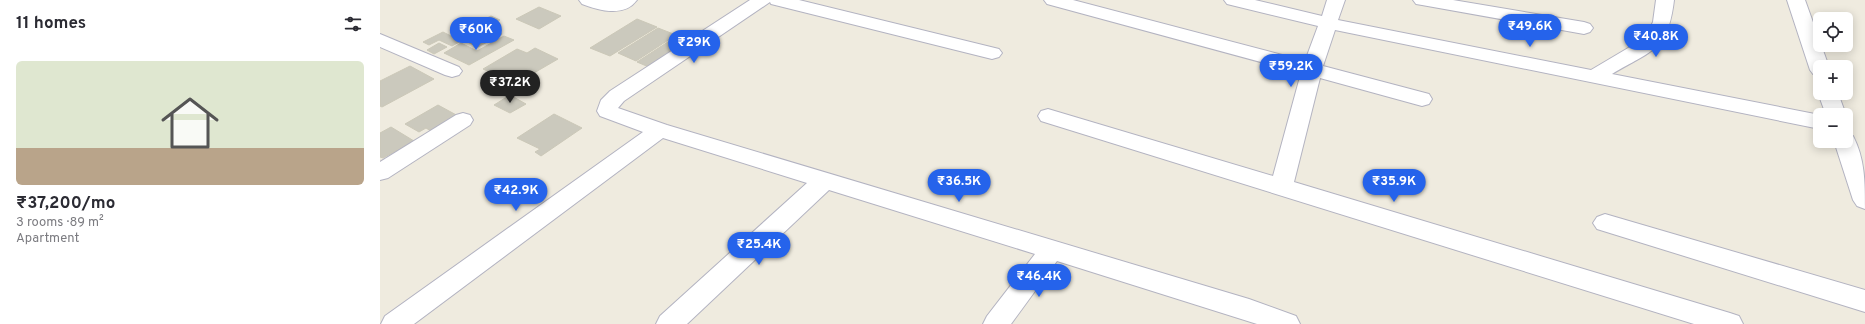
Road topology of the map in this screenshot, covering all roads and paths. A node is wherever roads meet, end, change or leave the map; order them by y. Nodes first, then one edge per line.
1 (588, 0) edge
2 (628, 0) edge
3 (762, 0) edge
4 (778, 0) edge
5 (1053, 0) edge
6 (1233, 0) edge
7 (1336, 0) edge
8 (1422, 0) edge
9 (1665, 0) edge
10 (1796, 0) edge
11 (1328, 23) junction
12 (1584, 28) dead end
13 (380, 40) edge
14 (992, 53) dead end
15 (1817, 60) edge
16 (1312, 70) junction
17 (452, 71) dead end
18 (1593, 76) junction
19 (1422, 99) dead end
20 (1048, 116) dead end
21 (463, 120) dead end
22 (1813, 121) edge
23 (660, 130) junction
24 (1847, 148) edge
25 (380, 172) edge
26 (825, 180) junction
27 (1281, 187) junction
28 (1865, 200) edge
29 (1606, 223) dead end
30 (1052, 250) junction
31 (1865, 301) edge
32 (1245, 317) edge
33 (394, 324) edge
34 (669, 324) edge
35 (996, 324) edge
36 (1287, 324) edge
37 (1730, 324) edge

1 - 2 street
3 - 23 street
4 - 14 street
5 - 16 street
6 - 11 street
7 - 11 street
8 - 12 street
9 - 18 street
10 - 15 street
11 - 16 street
11 - 18 street
13 - 17 street
16 - 19 street
16 - 27 street
18 - 22 street
20 - 27 street
21 - 25 street
23 - 26 street
23 - 33 street
24 - 28 street
26 - 30 street
26 - 34 street
27 - 37 street
29 - 31 street
30 - 32 street
30 - 35 street
32 - 36 street

